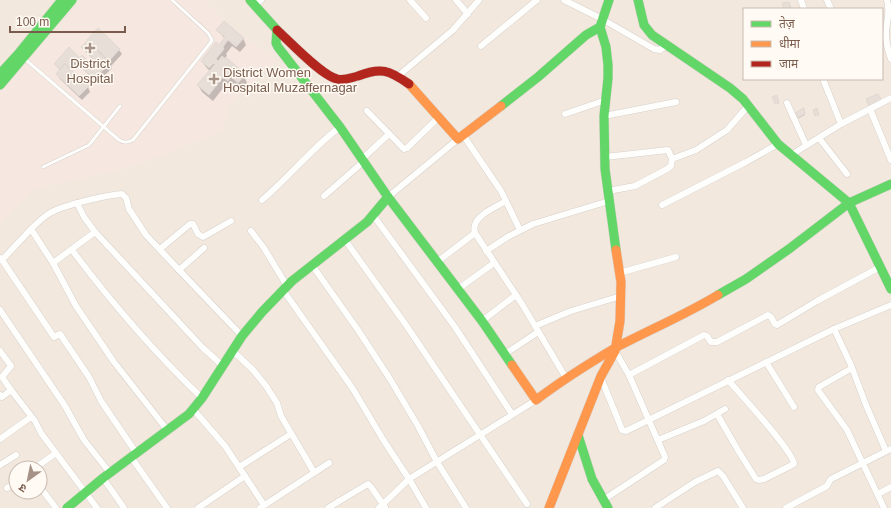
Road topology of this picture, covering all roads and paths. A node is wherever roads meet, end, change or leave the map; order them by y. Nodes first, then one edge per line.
1 (62, 0) edge
2 (72, 0) edge
3 (172, 0) edge
4 (410, 0) edge
5 (456, 0) edge
6 (480, 0) edge
7 (537, 0) edge
8 (564, 0) edge
9 (609, 0) edge
10 (638, 0) edge
11 (887, 0) edge
12 (255, 2) edge
13 (890, 7) edge
14 (468, 14) junction
15 (426, 18) dead end
16 (601, 23) junction
17 (277, 30) junction
18 (667, 45) junction
19 (481, 46) dead end
20 (21, 56) junction
21 (890, 56) edge
22 (0, 74) edge
23 (398, 76) junction
24 (823, 80) edge
25 (0, 85) edge
26 (891, 98) edge
27 (606, 100) junction
28 (676, 102) dead end
29 (787, 104) dead end
30 (120, 106) dead end
31 (748, 106) junction
32 (870, 109) junction
33 (367, 111) dead end
34 (565, 114) dead end
35 (604, 116) junction
36 (439, 117) junction
37 (841, 124) junction
38 (103, 127) junction
39 (340, 127) junction
40 (390, 134) junction
41 (461, 137) junction
42 (819, 138) junction
43 (778, 144) junction
44 (806, 145) junction
45 (791, 155) junction
46 (604, 157) junction
47 (672, 159) junction
48 (891, 160) edge
49 (363, 161) junction
50 (43, 167) dead end
51 (847, 174) dead end
52 (891, 184) edge
53 (608, 191) junction
54 (324, 196) dead end
55 (388, 197) junction
56 (262, 200) dead end
57 (506, 201) junction
58 (609, 201) junction
59 (77, 203) junction
60 (849, 203) junction
61 (662, 205) dead end
62 (373, 215) junction
63 (232, 221) dead end
64 (31, 229) junction
65 (520, 230) junction
66 (250, 231) dead end
67 (95, 232) junction
68 (475, 233) junction
69 (345, 240) junction
70 (204, 248) dead end
71 (160, 249) junction
72 (72, 250) junction
73 (486, 251) junction
74 (676, 257) dead end
75 (1, 259) edge
76 (437, 262) junction
77 (53, 263) junction
78 (494, 263) junction
79 (312, 265) junction
80 (880, 267) junction
81 (179, 270) junction
82 (619, 273) junction
83 (285, 288) junction
84 (891, 289) edge
85 (458, 290) junction
86 (516, 295) junction
87 (621, 296) junction
88 (891, 306) edge
89 (0, 310) edge
90 (482, 322) junction
91 (536, 329) junction
92 (834, 330) junction
93 (242, 336) junction
94 (615, 349) junction
95 (0, 351) edge
96 (233, 351) junction
97 (505, 354) junction
98 (766, 362) junction
99 (223, 366) junction
100 (852, 368) junction
101 (629, 374) junction
102 (566, 378) junction
103 (601, 378) junction
104 (728, 380) junction
105 (11, 390) junction
106 (1, 397) edge
107 (202, 398) junction
108 (536, 400) junction
109 (794, 407) dead end
110 (193, 409) junction
111 (725, 409) dead end
112 (512, 414) junction
113 (717, 414) junction
114 (31, 417) junction
115 (649, 420) junction
116 (168, 431) junction
117 (291, 434) junction
118 (480, 434) junction
119 (578, 435) junction
120 (1, 437) edge
121 (658, 440) junction
122 (888, 450) edge
123 (56, 454) junction
124 (16, 455) dead end
125 (134, 455) junction
126 (47, 460) edge
127 (437, 462) junction
128 (329, 463) dead end
129 (862, 463) junction
130 (0, 465) edge
131 (238, 467) junction
132 (314, 472) junction
133 (106, 475) junction
134 (245, 476) junction
135 (409, 479) junction
136 (891, 487) edge
137 (85, 492) junction
138 (878, 494) junction
139 (48, 498) edge
140 (527, 504) dead end
141 (606, 504) edge
142 (72, 506) edge
143 (262, 507) edge
144 (383, 507) edge
145 (56, 508) edge
146 (98, 508) edge
147 (124, 508) edge
148 (167, 508) edge
149 (198, 508) edge
150 (328, 508) edge
151 (426, 508) edge
152 (466, 508) edge
153 (549, 508) edge
154 (655, 508) edge
155 (743, 508) edge
156 (786, 508) edge
157 (884, 508) edge

1 - 20 street
2 - 20 street
3 - 38 lane
4 - 15 street
5 - 14 street
6 - 14 street
7 - 19 street
8 - 16 street
9 - 16 street
10 - 18 street
11 - 13 street
12 - 17 street
13 - 21 street
14 - 23 street
16 - 18 street
16 - 27 street
16 - 41 street
17 - 23 street
17 - 39 street
18 - 31 street
20 - 22 street
20 - 25 street
20 - 38 lane
23 - 36 street
24 - 37 street
26 - 32 street
27 - 34 street
27 - 35 street
28 - 35 street
29 - 44 street
30 - 38 lane
31 - 43 street
31 - 47 street
32 - 37 street
32 - 48 street
33 - 40 street
35 - 46 street
36 - 40 street
36 - 41 street
37 - 42 street
38 - 50 lane
39 - 49 street
39 - 56 street
40 - 49 street
41 - 55 street
41 - 57 street
42 - 44 street
42 - 51 street
43 - 45 street
43 - 61 street
44 - 45 street
45 - 60 street
46 - 47 street
46 - 53 street
47 - 53 street
49 - 54 street
49 - 55 street
52 - 60 street
53 - 58 street
55 - 62 street
55 - 76 street
57 - 65 street
57 - 68 street
58 - 65 street
58 - 82 street
59 - 64 street
59 - 67 street
59 - 71 street
60 - 80 street
60 - 94 street
62 - 69 street
62 - 112 street
63 - 71 street
64 - 75 street
64 - 77 street
65 - 73 street
66 - 83 street
67 - 72 street
67 - 99 street
68 - 73 street
68 - 76 street
69 - 79 street
69 - 118 street
70 - 81 street
71 - 81 street
72 - 77 street
72 - 107 street
73 - 78 street
74 - 82 street
75 - 125 street
76 - 85 street
77 - 116 street
78 - 85 street
78 - 86 street
79 - 83 street
79 - 127 street
80 - 84 street
80 - 101 street
81 - 93 street
82 - 87 street
83 - 93 street
83 - 135 street
85 - 90 street
86 - 90 street
86 - 91 street
87 - 91 street
87 - 94 street
88 - 92 street
89 - 133 street
90 - 97 street
91 - 97 street
91 - 102 street
92 - 98 street
92 - 100 street
93 - 96 street
94 - 101 street
94 - 102 street
94 - 103 street
95 - 105 street
96 - 99 street
96 - 117 street
97 - 108 street
98 - 104 street
98 - 109 street
99 - 107 street
100 - 122 street
100 - 129 street
101 - 115 street
102 - 108 street
103 - 115 street
103 - 119 street
104 - 113 street
104 - 115 street
105 - 106 street
105 - 114 street
107 - 110 street
108 - 112 street
110 - 116 street
110 - 131 street
111 - 113 street
112 - 118 street
113 - 121 street
114 - 120 street
114 - 123 street
115 - 121 street
116 - 125 street
117 - 131 street
117 - 132 street
118 - 127 street
118 - 140 street
119 - 141 street
119 - 153 street
121 - 141 street
122 - 129 street
123 - 126 street
123 - 137 street
124 - 130 street
125 - 133 street
125 - 148 street
127 - 135 street
127 - 152 street
128 - 132 street
129 - 138 street
129 - 156 street
131 - 134 street
132 - 143 street
133 - 137 street
133 - 147 street
134 - 143 street
134 - 149 street
135 - 144 street
135 - 151 street
136 - 138 street
137 - 142 street
137 - 146 street
138 - 157 street
139 - 145 street
144 - 150 street
154 - 155 street

